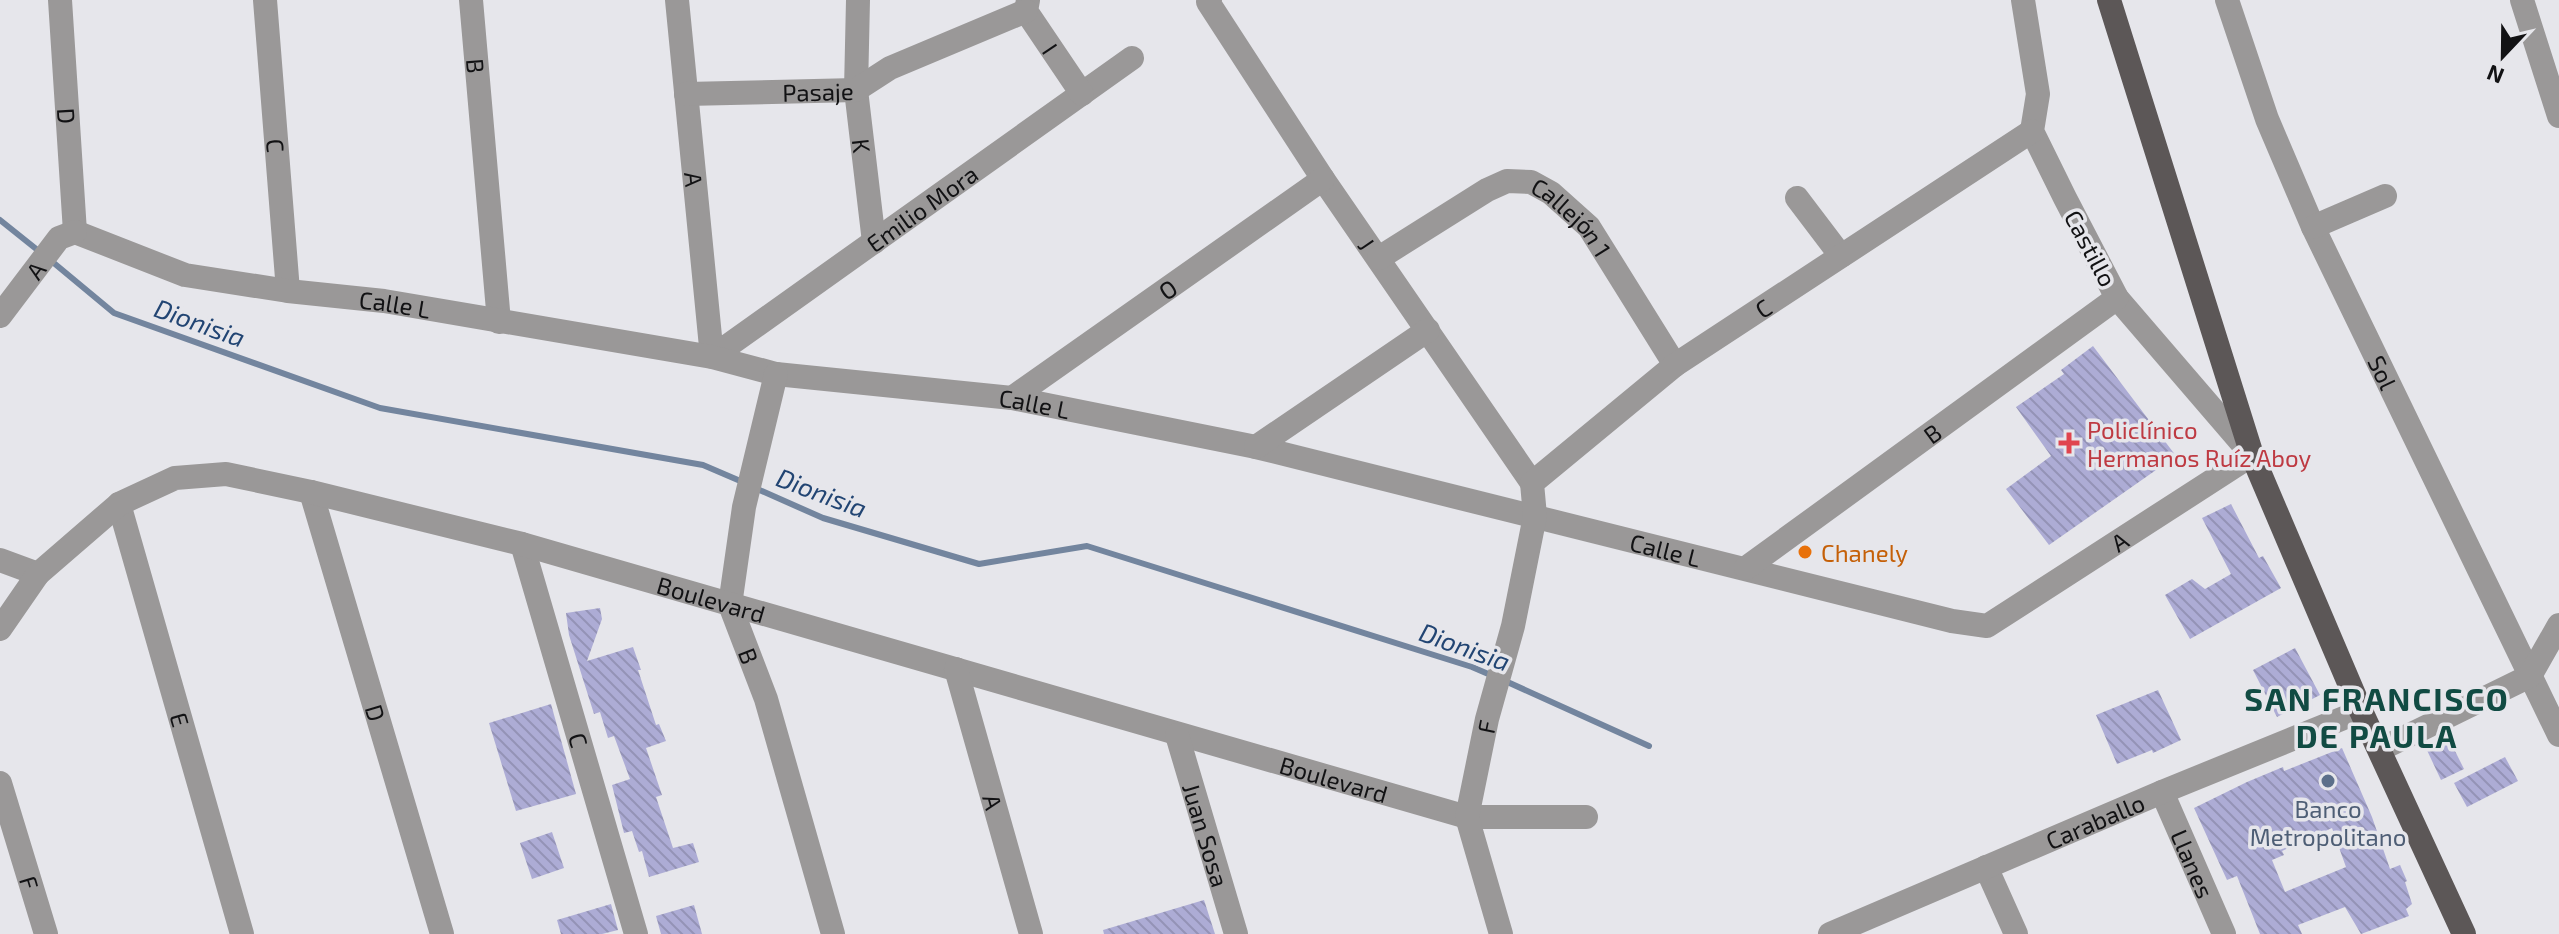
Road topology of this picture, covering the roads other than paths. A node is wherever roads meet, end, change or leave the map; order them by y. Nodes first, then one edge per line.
1 (60, 0) edge
2 (265, 0) edge
3 (471, 0) edge
4 (677, 0) edge
5 (858, 0) edge
6 (2023, 0) edge
7 (2109, 0) edge
8 (2227, 0) edge
9 (2522, 0) edge
10 (1209, 1) edge
11 (1027, 5) edge
12 (1132, 58) dead end
13 (856, 90) junction
14 (686, 94) junction
15 (1082, 94) junction
16 (2559, 116) edge
17 (2032, 131) junction
18 (1323, 179) junction
19 (2385, 196) dead end
20 (1797, 198) dead end
21 (2313, 227) junction
22 (67, 235) junction
23 (874, 242) junction
24 (1841, 256) junction
25 (1379, 258) junction
26 (288, 291) junction
27 (2117, 298) junction
28 (0, 316) edge
29 (499, 322) junction
30 (1428, 330) junction
31 (712, 357) junction
32 (1675, 365) junction
33 (776, 374) junction
34 (1012, 398) junction
35 (1256, 447) junction
36 (2252, 455) junction
37 (1532, 483) junction
38 (311, 492) junction
39 (119, 504) junction
40 (1535, 516) junction
41 (522, 544) junction
42 (0, 560) edge
43 (1746, 568) junction
44 (38, 574) junction
45 (730, 605) junction
46 (2559, 625) edge
47 (1987, 626) joint
48 (0, 629) edge
49 (956, 669) junction
50 (2530, 676) junction
51 (2361, 711) junction
52 (1177, 735) junction
53 (2559, 735) edge
54 (2381, 749) junction
55 (0, 783) edge
56 (2162, 792) junction
57 (1467, 817) junction
58 (1586, 817) dead end
59 (1986, 867) junction
60 (46, 934) edge
61 (242, 934) edge
62 (442, 934) edge
63 (636, 934) edge
64 (833, 934) edge
65 (1031, 934) edge
66 (1236, 934) edge
67 (1501, 934) edge
68 (1830, 934) edge
69 (2016, 934) edge
70 (2224, 934) edge
71 (2464, 934) edge

1 - 22 street, D
2 - 26 street, C
3 - 29 street, B
4 - 14 street, A
5 - 13 street, K
6 - 17 street
7 - 36 main road
8 - 21 street, Sol
9 - 16 street
10 - 18 street, J
11 - 13 street, Pasaje
11 - 15 street, I
12 - 15 street, Emilio Mora
13 - 14 street, Pasaje
13 - 23 street, K
14 - 31 street, A
15 - 23 street, Emilio Mora
17 - 24 street, C
17 - 27 street, Castillo
18 - 25 street, J
18 - 34 street, O
19 - 21 street
20 - 24 street
21 - 50 street, Sol
22 - 26 street, Calle L
22 - 28 street, A
23 - 31 street, Emilio Mora
24 - 32 street, C
25 - 30 street, J
25 - 32 street, Callejón 1
26 - 29 street, Calle L
27 - 36 street, Castillo
27 - 43 street, B
29 - 31 street, Calle L
30 - 35 street
30 - 37 street, J
31 - 33 street, Calle L
32 - 37 street, C
33 - 34 street, Calle L
33 - 45 street, B
34 - 35 street, Calle L
35 - 40 street, Calle L
36 - 47 street, A
36 - 51 main road
37 - 40 street
38 - 39 street, Boulevard
38 - 41 street, Boulevard
38 - 62 street, D
39 - 44 street, Boulevard
39 - 61 street, E
40 - 43 street, Calle L
40 - 57 street, F
41 - 45 street, Boulevard
41 - 63 street, C
42 - 44 street
43 - 47 street, Calle L
44 - 48 street, Boulevard
45 - 49 street, Boulevard
45 - 64 street, B
46 - 50 street
49 - 52 street, Boulevard
49 - 65 street, A
50 - 53 street, Sol
50 - 54 street
51 - 54 main road
51 - 56 street, Caraballo
52 - 57 street, Boulevard
52 - 66 street, Juan Sosa
54 - 71 main road
55 - 60 street, F
56 - 59 street, Caraballo
56 - 70 street, Llanes
57 - 58 street, Boulevard
57 - 67 street, F
59 - 68 street, Caraballo
59 - 69 street

